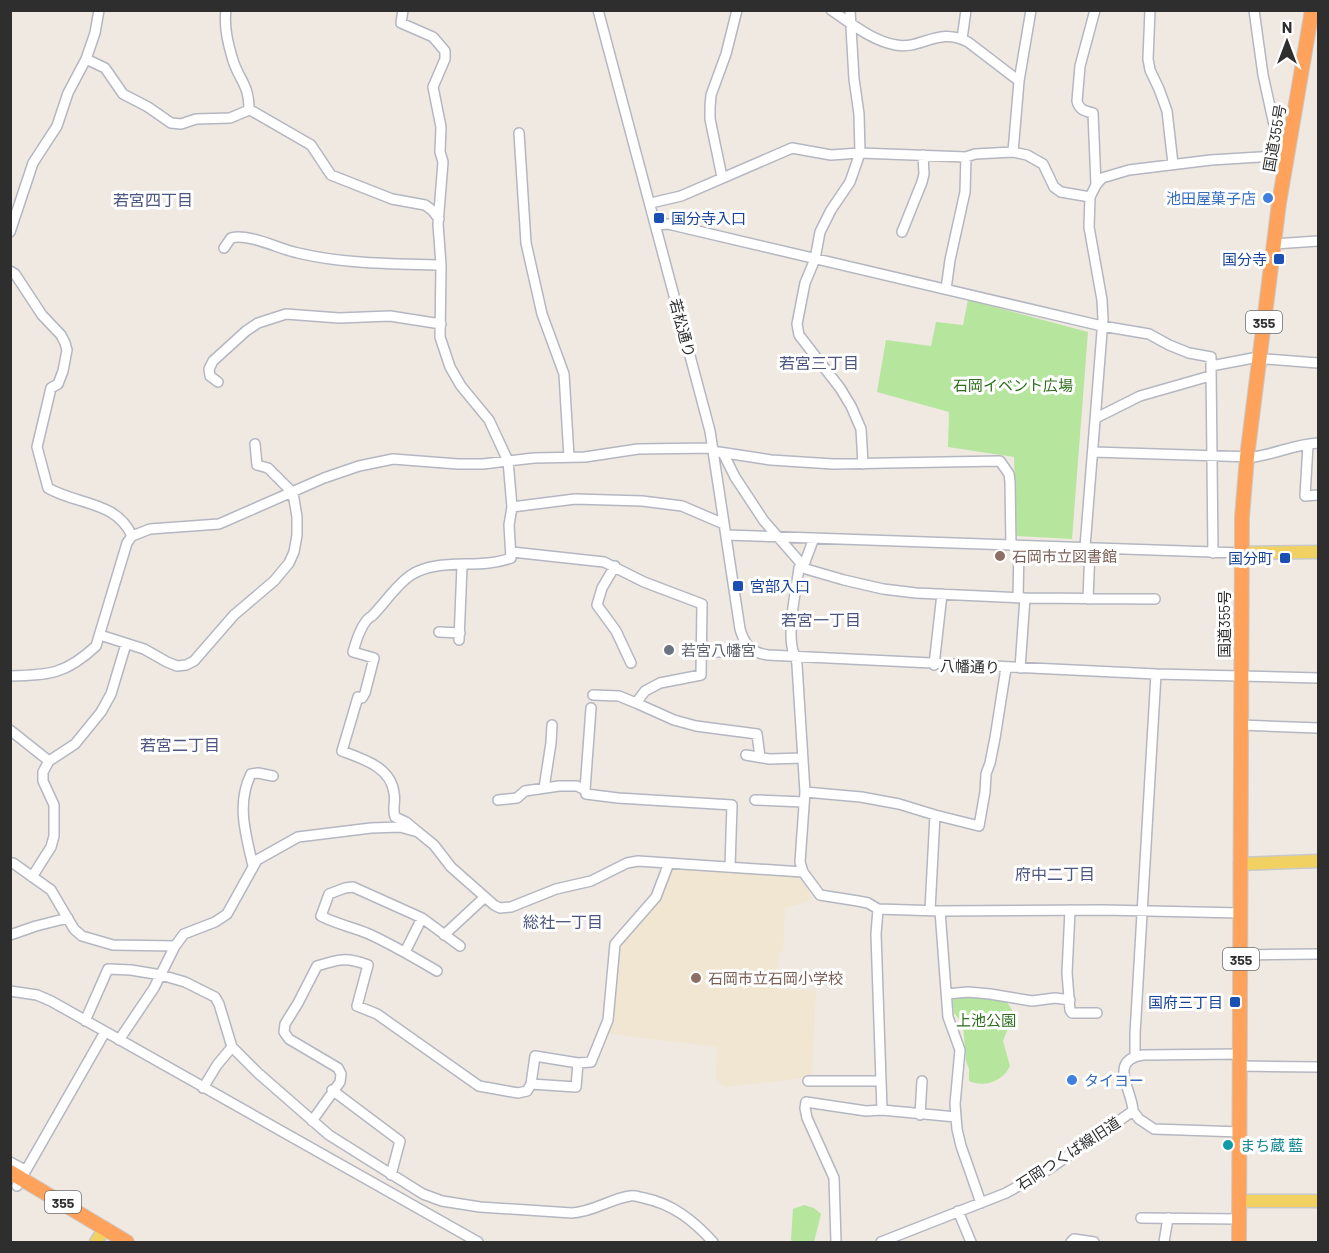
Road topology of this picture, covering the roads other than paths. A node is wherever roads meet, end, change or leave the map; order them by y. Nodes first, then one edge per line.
1 (99, 10) edge
2 (226, 10) edge
3 (403, 10) edge
4 (598, 10) edge
5 (737, 10) edge
6 (831, 10) edge
7 (850, 10) edge
8 (966, 10) edge
9 (1031, 10) edge
10 (1095, 10) edge
11 (1150, 10) edge
12 (1254, 10) edge
13 (1312, 10) edge
14 (852, 23) junction
15 (962, 39) junction
16 (86, 59) junction
17 (1019, 81) junction
18 (249, 110) junction
19 (519, 133) dead end
20 (1288, 151) junction
21 (1013, 152) junction
22 (860, 153) junction
23 (923, 155) junction
24 (966, 157) junction
25 (1173, 164) junction
26 (722, 177) junction
27 (1096, 185) junction
28 (1090, 197) junction
29 (651, 203) junction
30 (439, 219) junction
31 (12, 221) edge
32 (656, 225) junction
33 (10, 232) edge
34 (902, 232) dead end
35 (1318, 241) edge
36 (1274, 244) junction
37 (224, 248) dead end
38 (815, 259) junction
39 (441, 265) junction
40 (10, 271) edge
41 (946, 289) junction
42 (441, 324) junction
43 (1102, 326) junction
44 (1260, 358) junction
45 (1318, 363) edge
46 (1210, 371) junction
47 (219, 382) dead end
48 (1096, 418) junction
49 (255, 444) dead end
50 (1318, 444) edge
51 (1308, 445) junction
52 (716, 451) junction
53 (1093, 452) junction
54 (1212, 455) junction
55 (569, 457) junction
56 (1247, 457) junction
57 (508, 461) junction
58 (863, 464) junction
59 (292, 493) junction
60 (1318, 495) edge
61 (512, 507) junction
62 (724, 524) junction
63 (726, 535) junction
64 (132, 536) junction
65 (777, 536) junction
66 (814, 538) junction
67 (1015, 545) junction
68 (1088, 548) junction
69 (512, 552) junction
70 (1318, 552) edge
71 (1213, 553) junction
72 (1241, 553) junction
73 (802, 565) junction
74 (462, 566) junction
75 (615, 566) junction
76 (942, 594) junction
77 (1021, 598) junction
78 (1089, 599) junction
79 (1155, 599) dead end
80 (439, 632) dead end
81 (100, 635) junction
82 (126, 644) junction
83 (749, 647) junction
84 (702, 652) junction
85 (797, 657) junction
86 (630, 663) dead end
87 (934, 664) junction
88 (1006, 668) junction
89 (1020, 668) junction
90 (1156, 674) junction
91 (10, 676) edge
92 (1241, 677) junction
93 (1318, 678) edge
94 (593, 694) dead end
95 (636, 703) junction
96 (591, 708) dead end
97 (552, 725) dead end
98 (1240, 725) junction
99 (1318, 728) edge
100 (10, 730) edge
101 (746, 755) dead end
102 (760, 758) junction
103 (803, 758) junction
104 (49, 761) junction
105 (273, 776) dead end
106 (544, 788) junction
107 (585, 790) junction
108 (805, 797) junction
109 (498, 800) dead end
110 (755, 800) dead end
111 (935, 815) junction
112 (418, 832) junction
113 (1318, 861) edge
114 (669, 863) junction
115 (10, 864) edge
116 (1240, 864) junction
117 (253, 866) junction
118 (730, 867) junction
119 (803, 872) junction
120 (32, 877) junction
121 (485, 897) junction
122 (878, 909) junction
123 (1070, 910) junction
124 (935, 911) junction
125 (1144, 911) junction
126 (1241, 913) junction
127 (68, 918) junction
128 (422, 918) junction
129 (10, 935) edge
130 (444, 935) junction
131 (175, 946) junction
132 (460, 946) dead end
133 (405, 952) junction
134 (1318, 954) edge
135 (1241, 955) junction
136 (437, 971) dead end
137 (161, 975) junction
138 (10, 991) edge
139 (947, 994) junction
140 (1070, 1000) junction
141 (1097, 1014) dead end
142 (85, 1021) junction
143 (105, 1032) junction
144 (119, 1040) junction
145 (232, 1047) junction
146 (1135, 1057) junction
147 (1240, 1060) junction
148 (578, 1063) junction
149 (1318, 1067) edge
150 (808, 1081) dead end
151 (881, 1081) junction
152 (922, 1081) dead end
153 (531, 1084) junction
154 (203, 1088) junction
155 (332, 1090) junction
156 (882, 1110) junction
157 (1133, 1111) junction
158 (920, 1115) junction
159 (956, 1117) junction
160 (312, 1120) junction
161 (1240, 1132) junction
162 (10, 1162) edge
163 (391, 1175) junction
164 (18, 1176) edge
165 (442, 1201) junction
166 (1240, 1201) junction
167 (1318, 1202) edge
168 (981, 1203) junction
169 (958, 1211) junction
170 (434, 1218) junction
171 (1142, 1218) dead end
172 (1168, 1218) junction
173 (1239, 1219) junction
174 (105, 1228) junction
175 (96, 1242) edge
176 (127, 1242) edge
177 (478, 1242) edge
178 (713, 1242) edge
179 (836, 1242) edge
180 (881, 1242) edge
181 (971, 1242) edge
182 (1071, 1242) edge
183 (1094, 1242) edge
184 (1164, 1242) edge
185 (1239, 1242) edge

1 - 16 street
2 - 18 street
3 - 30 street
4 - 29 street, 若松通り
5 - 26 street
6 - 14 street
7 - 14 street
8 - 15 street
9 - 17 street
10 - 27 street
11 - 25 street
12 - 20 street
13 - 20 highway, 国道355号 / 355
14 - 15 street
14 - 22 street
15 - 17 street
16 - 18 street
16 - 31 street
17 - 21 street
18 - 30 street
19 - 55 street
20 - 25 street
20 - 36 highway, 国道355号 / 355
21 - 24 street
21 - 28 street
22 - 23 street
22 - 26 street
22 - 38 street
23 - 24 street
23 - 34 street
24 - 41 street
25 - 27 street
26 - 29 street
27 - 28 street
28 - 43 street
29 - 32 street, 若松通り
30 - 39 street
31 - 33 street
32 - 38 street
32 - 52 street, 若松通り
35 - 36 street
36 - 44 highway, 国道355号 / 355
37 - 39 street
38 - 41 street
38 - 58 street
39 - 42 street
40 - 64 street
41 - 43 street
42 - 47 street
42 - 57 street
43 - 46 street
43 - 48 street
44 - 45 street
44 - 46 street
44 - 56 highway, 国道355号 / 355
46 - 48 street
46 - 54 street
48 - 53 street
49 - 59 street
50 - 51 street
51 - 56 street
51 - 60 street
52 - 55 street
52 - 58 street
52 - 62 street, 若松通り
52 - 65 street
53 - 54 street
53 - 68 street
54 - 56 street
54 - 71 street
55 - 57 street
56 - 72 highway, 国道355号 / 355
57 - 59 street
57 - 61 street
58 - 67 street
59 - 64 street
59 - 82 street
61 - 62 street
61 - 69 street
62 - 63 street, 若松通り
63 - 65 street
63 - 83 street, 若松通り
64 - 81 street
65 - 66 street
65 - 73 street
66 - 67 street
66 - 73 street
67 - 68 street
67 - 77 street
68 - 71 street
68 - 78 street
69 - 74 street
69 - 75 street
70 - 72 main road
71 - 72 street
72 - 92 highway, 国道355号 / 355
73 - 76 street
73 - 85 street
74 - 80 street
74 - 112 street
75 - 84 street
75 - 86 street
76 - 77 street
76 - 87 street
77 - 78 street
77 - 89 street
78 - 79 street
81 - 82 street
81 - 91 street
82 - 104 street
83 - 84 street, 八幡通り
83 - 85 street, 八幡通り
84 - 95 street
85 - 87 street, 八幡通り
85 - 103 street
87 - 88 street, 八幡通り
88 - 89 street, 八幡通り
88 - 111 street
89 - 90 street, 八幡通り
90 - 92 street, 八幡通り
90 - 125 street
92 - 93 street, 八幡通り
92 - 98 highway, 国道355号 / 355
94 - 95 street
95 - 102 street
96 - 107 street
97 - 106 street
98 - 99 street
98 - 116 highway, 国道355号 / 355
100 - 104 street
101 - 102 street
102 - 103 street
103 - 108 street
104 - 120 street
105 - 117 street
106 - 107 street
106 - 109 street
107 - 118 street
108 - 110 street
108 - 111 street
108 - 119 street
111 - 124 street
112 - 117 street
112 - 121 street
113 - 116 main road
114 - 118 street
114 - 121 street
114 - 148 street
115 - 120 street
116 - 126 highway, 国道355号 / 355
117 - 131 street
118 - 119 street
119 - 122 street
120 - 127 street
121 - 130 street
122 - 124 street
122 - 151 street
123 - 124 street
123 - 125 street
123 - 140 street
124 - 139 street
125 - 126 street
125 - 146 street
126 - 135 highway, 国道355号 / 355
127 - 129 street
127 - 131 street
128 - 130 street
128 - 133 street
128 - 133 street
130 - 132 street
131 - 137 street
133 - 136 street
134 - 135 street
135 - 147 highway, 国道355号 / 355
137 - 142 street
137 - 144 street
137 - 145 street
138 - 142 street
139 - 140 street
139 - 159 street
140 - 141 street
142 - 143 street
143 - 144 street
143 - 164 street
144 - 154 street
145 - 154 street
145 - 160 street
146 - 147 street
146 - 157 street, 石岡つくば線旧道
147 - 149 street
147 - 161 highway, 国道355号 / 355
148 - 153 street
148 - 153 street
150 - 151 street
151 - 156 street
152 - 158 street
153 - 155 street
154 - 170 street
155 - 160 street
155 - 163 street
156 - 158 street
156 - 179 street
157 - 161 street
157 - 168 street, 石岡つくば線旧道
158 - 159 street
159 - 168 street
160 - 163 street
161 - 166 highway, 国道355号 / 355
162 - 164 street
163 - 165 street
164 - 174 highway, 355
165 - 170 street
165 - 178 street
166 - 167 main road
166 - 173 highway, 国道355号 / 355
168 - 169 street, 石岡つくば線旧道
169 - 180 street, 石岡つくば線旧道
169 - 181 street
170 - 177 street
171 - 172 street
172 - 173 street
172 - 184 street
173 - 185 highway, 国道355号 / 355
174 - 175 main road
174 - 176 highway, 355
182 - 183 street

